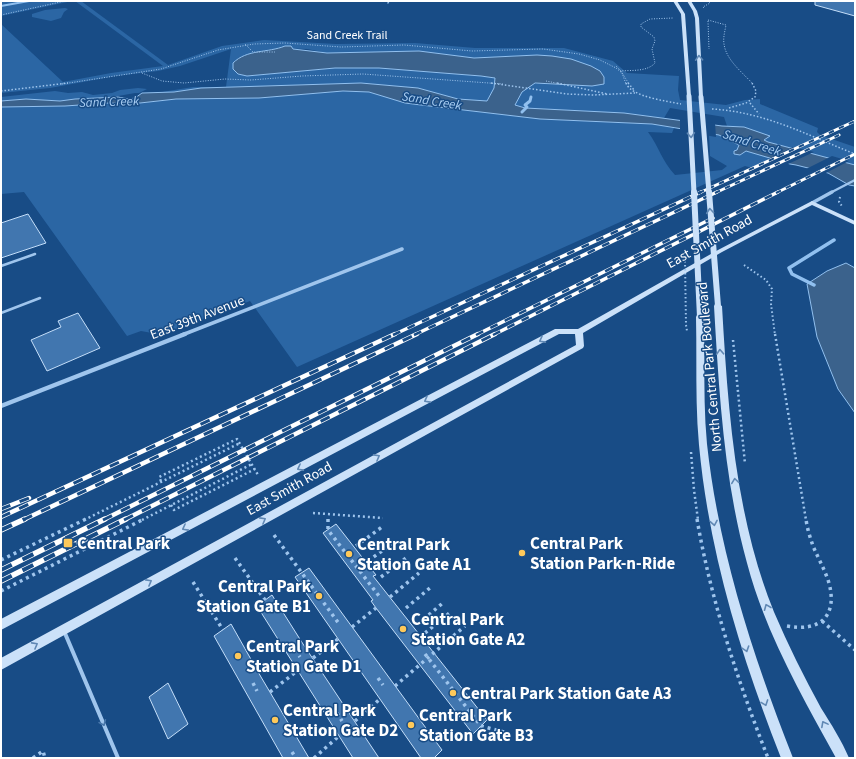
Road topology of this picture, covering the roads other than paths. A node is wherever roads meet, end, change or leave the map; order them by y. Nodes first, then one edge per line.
1 (389, 1) edge
2 (675, 1) edge
3 (689, 1) edge
4 (388, 3) dead end
5 (855, 180) edge
6 (812, 203) junction
7 (855, 223) edge
8 (402, 249) dead end
9 (35, 254) dead end
10 (1, 266) edge
11 (40, 298) dead end
12 (1, 313) edge
13 (579, 332) junction
14 (1, 406) edge
15 (1, 625) edge
16 (63, 630) junction
17 (1, 664) edge
18 (118, 758) edge
19 (787, 758) edge
20 (843, 758) edge

1 - 4 lane
2 -> 19 main road, North Central Park Boulevard, bridge
20 -> 3 main road, North Central Park Boulevard, bridge
5 - 6 street, East Smith Road
6 - 7 main road
6 - 13 main road, East Smith Road
8 - 14 street, East 39th Avenue
9 - 10 lane
11 - 12 lane
13 -> 15 main road, East Smith Road
16 -> 13 main road, East Smith Road
17 -> 16 main road, East Smith Road
16 -> 18 lane

